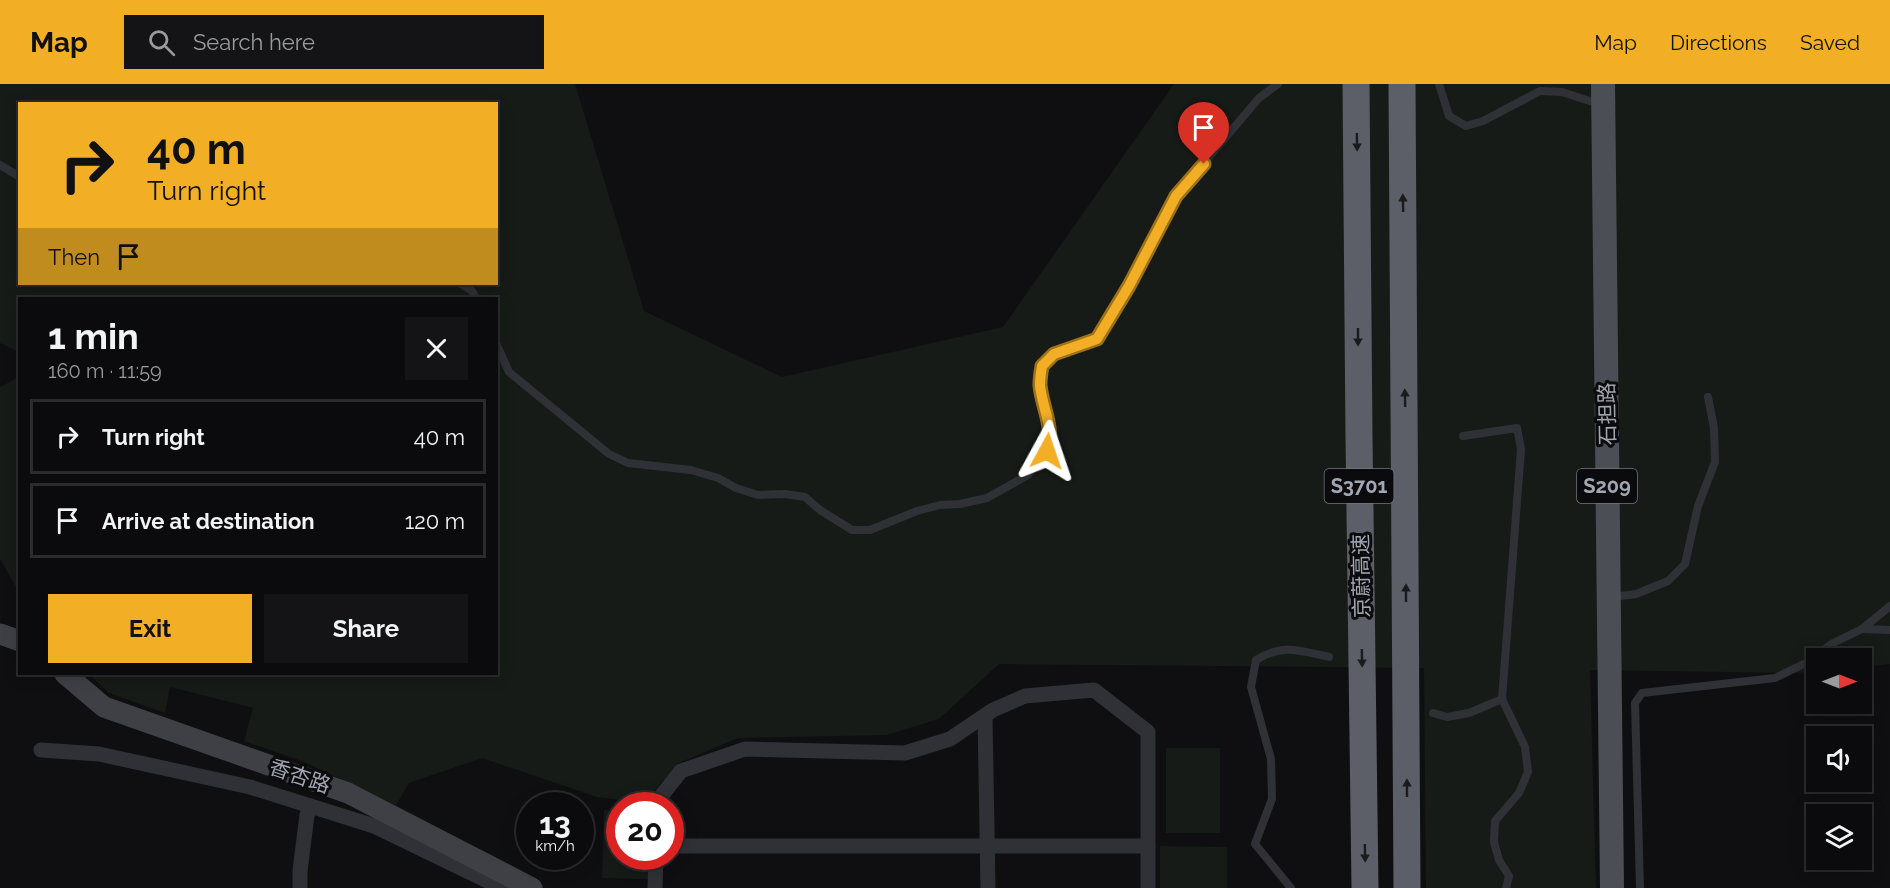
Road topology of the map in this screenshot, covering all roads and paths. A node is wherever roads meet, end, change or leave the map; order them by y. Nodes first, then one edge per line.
1 (1278, 84) edge
2 (1356, 84) edge
3 (1402, 84) edge
4 (1439, 84) edge
5 (1603, 94) edge
6 (0, 165) edge
7 (18, 176) edge
8 (462, 285) edge
9 (475, 297) edge
10 (498, 348) edge
11 (1708, 397) dead end
12 (1462, 436) dead end
13 (1609, 597) junction
14 (1890, 606) edge
15 (1862, 630) junction
16 (1890, 630) edge
17 (0, 634) edge
18 (18, 640) edge
19 (1329, 657) dead end
20 (66, 675) edge
21 (1502, 699) junction
22 (1433, 713) dead end
23 (984, 716) junction
24 (41, 750) dead end
25 (664, 792) edge
26 (311, 806) junction
27 (684, 846) edge
28 (987, 846) junction
29 (1148, 846) junction
30 (656, 870) edge
31 (300, 888) edge
32 (502, 888) edge
33 (532, 888) edge
34 (655, 888) edge
35 (988, 888) edge
36 (1148, 888) edge
37 (1291, 888) edge
38 (1365, 888) edge
39 (1407, 888) edge
40 (1506, 888) edge
41 (1612, 888) edge
42 (1640, 888) edge

1 - 10 lane
2 -> 38 highway, 京蔚高速 / S3701
39 -> 3 highway, 京蔚高速 / S3701
4 - 5 lane
5 - 13 main road, 石担路 / S209
6 - 7 lane
8 - 9 lane
11 - 13 lane
12 - 21 lane
13 - 41 main road, 石担路 / S209
14 - 15 lane
15 - 16 lane
15 - 42 lane
17 - 18 street
19 - 37 lane
20 - 33 street, 香杏路
21 - 22 lane
21 - 40 lane
23 - 25 street
23 - 28 street
23 - 29 street
24 - 26 street
26 - 31 street
26 - 32 street
27 - 28 street
28 - 29 street
28 - 35 street
29 - 36 street
30 - 34 street

